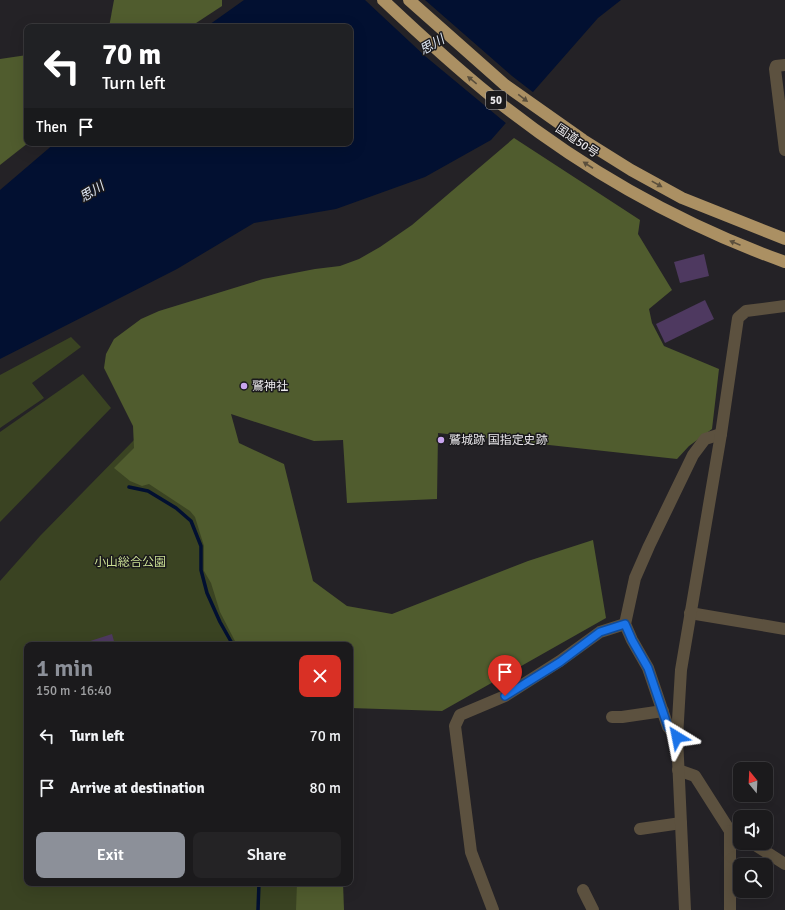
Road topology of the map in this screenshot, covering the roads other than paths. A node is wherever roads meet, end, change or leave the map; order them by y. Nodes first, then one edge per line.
1 (383, 0) edge
2 (409, 0) edge
3 (785, 65) edge
4 (785, 150) edge
5 (785, 239) edge
6 (785, 262) edge
7 (785, 306) edge
8 (721, 434) junction
9 (690, 613) junction
10 (625, 624) junction
11 (785, 629) edge
12 (663, 711) junction
13 (612, 716) dead end
14 (677, 737) junction
15 (678, 770) junction
16 (681, 823) junction
17 (640, 829) dead end
18 (733, 831) edge
19 (734, 850) edge
20 (763, 850) edge
21 (785, 864) edge
22 (583, 890) dead end
23 (493, 910) edge
24 (593, 910) edge
25 (685, 910) edge
26 (730, 910) edge

6 -> 1 highway, 国道50号 / 50
2 -> 5 highway, 国道50号 / 50
3 - 4 street
7 - 8 street
8 - 9 street
8 - 10 street
9 - 11 street
9 - 14 street
10 - 12 street
10 - 23 street
12 - 13 street
12 - 14 street
14 - 15 street
15 - 16 street
15 - 18 street
16 - 17 street
16 - 25 street
19 - 26 street
20 - 21 street
22 - 24 street

